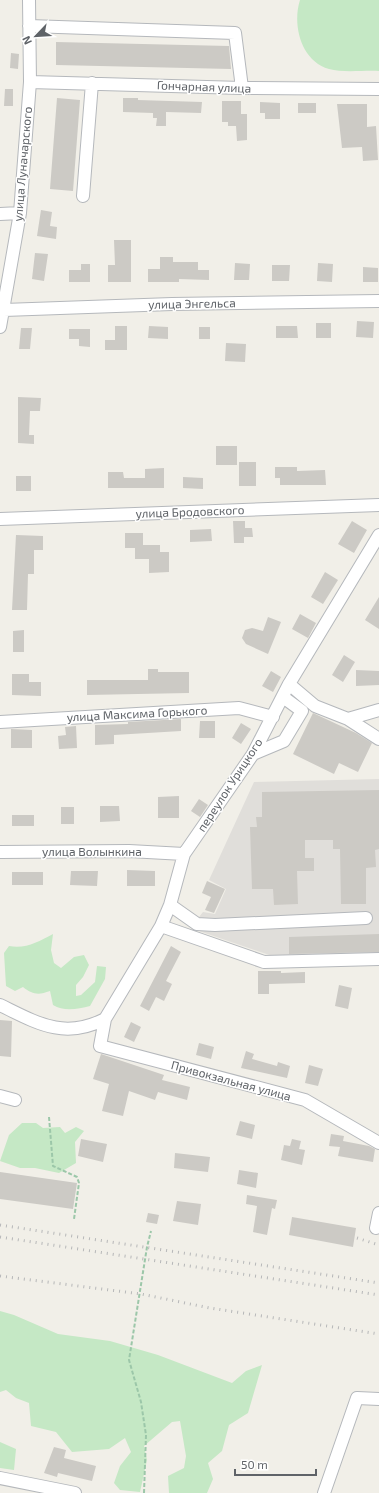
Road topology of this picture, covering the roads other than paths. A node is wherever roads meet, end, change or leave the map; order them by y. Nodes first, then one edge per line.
1 (29, 0) edge
2 (29, 26) junction
3 (30, 82) junction
4 (92, 83) junction
5 (242, 88) junction
6 (379, 89) edge
7 (83, 196) dead end
8 (20, 213) junction
9 (0, 214) edge
10 (379, 301) edge
11 (4, 310) junction
12 (0, 327) edge
13 (379, 505) edge
14 (0, 519) edge
15 (379, 535) edge
16 (289, 684) junction
17 (283, 697) junction
18 (379, 710) edge
19 (273, 717) junction
20 (348, 719) junction
21 (0, 722) edge
22 (379, 739) edge
23 (254, 754) junction
24 (0, 852) edge
25 (184, 854) junction
26 (170, 905) junction
27 (366, 918) dead end
28 (161, 926) junction
29 (379, 959) edge
30 (0, 1005) edge
31 (105, 1019) junction
32 (0, 1096) edge
33 (15, 1100) dead end
34 (379, 1143) edge
35 (379, 1213) edge
36 (376, 1228) dead end
37 (379, 1399) edge
38 (0, 1478) edge
39 (74, 1493) edge
40 (324, 1493) edge

1 - 2 street, улица Луначарского
2 - 3 street, улица Луначарского
2 - 5 street
3 - 4 street, Гончарная улица
3 - 8 street, улица Луначарского
4 - 5 street, Гончарная улица
4 - 7 street
5 - 6 street, Гончарная улица
8 - 9 street
8 - 11 street, улица Луначарского
10 - 11 street, улица Энгельса
11 - 12 street, улица Луначарского
13 - 14 street, улица Бродовского
15 - 16 street, переулок Урицкого
16 - 17 street, переулок Урицкого
16 - 20 street
17 - 19 street, переулок Урицкого
17 - 23 street
18 - 20 street
19 - 21 street, улица Максима Горького
19 - 23 street, переулок Урицкого
20 - 22 street
23 - 25 street, переулок Урицкого
24 - 25 street, улица Волынкина
25 - 26 street, переулок Урицкого
26 - 27 street
26 - 28 street, переулок Урицкого
28 - 29 street
28 - 31 street, переулок Урицкого
30 - 31 street
31 - 34 street, Привокзальная улица
32 - 33 street
35 - 36 street
37 - 40 street
38 - 39 street

